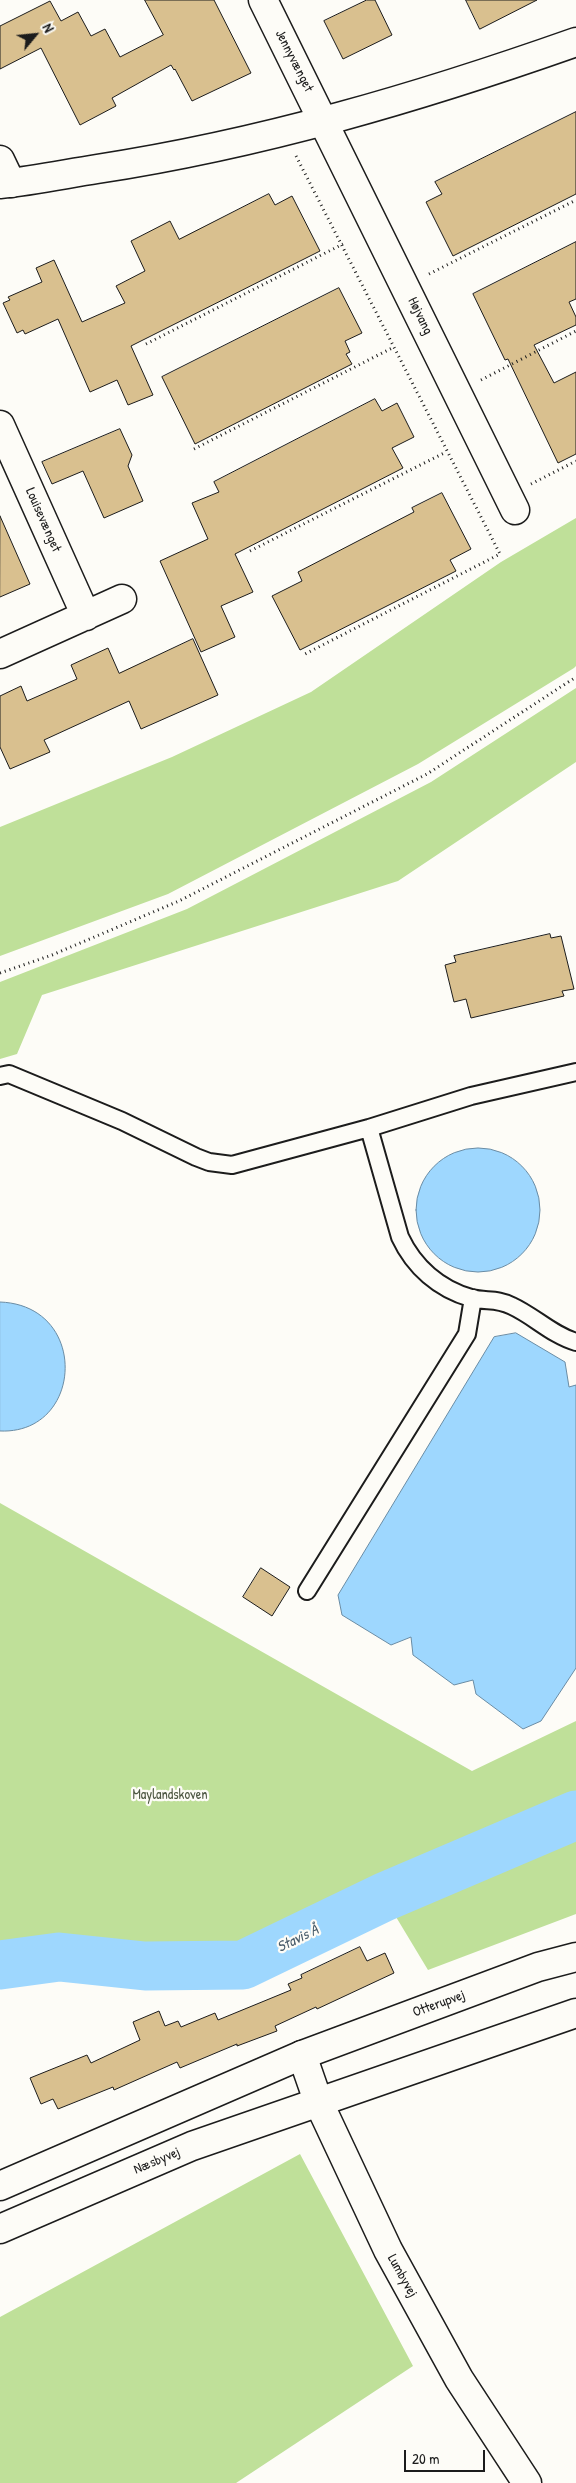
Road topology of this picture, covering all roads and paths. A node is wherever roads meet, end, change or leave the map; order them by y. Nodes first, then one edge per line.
1 (264, 0) edge
2 (576, 42) edge
3 (324, 122) junction
4 (282, 131) junction
5 (4, 175) edge
6 (576, 200) edge
7 (343, 244) junction
8 (405, 287) junction
9 (576, 332) edge
10 (146, 344) dead end
11 (394, 347) junction
12 (458, 392) junction
13 (0, 425) edge
14 (194, 449) dead end
15 (446, 452) junction
16 (576, 461) edge
17 (512, 502) joint
18 (250, 551) dead end
19 (122, 599) dead end
20 (86, 616) junction
21 (0, 654) edge
22 (305, 654) dead end
23 (576, 676) edge
24 (0, 973) edge
25 (576, 1072) edge
26 (0, 1076) edge
27 (369, 1128) junction
28 (473, 1298) junction
29 (576, 1342) edge
30 (307, 1591) dead end
31 (576, 1956) edge
32 (576, 2013) edge
33 (302, 2055) junction
34 (318, 2101) junction
35 (0, 2186) edge
36 (0, 2229) edge
37 (527, 2483) edge

1 - 3 street, Jennyvænget
2 - 3 street
3 - 4 street
3 - 8 street, Højvang
4 - 5 street
4 - 7 path
6 - 8 path
7 - 10 path
7 - 11 path
8 - 12 street, Højvang
9 - 12 path
11 - 14 path
11 - 15 path
12 - 17 street, Højvang
13 - 20 street, Louisevænget
15 - 18 path
15 - 22 path
16 - 17 path
19 - 20 street
20 - 21 street
23 - 24 path
25 - 27 lane
26 - 27 lane
27 - 28 lane
28 - 29 lane
28 - 30 lane
31 - 33 street, Otterupvej
32 - 34 street
33 - 34 street, Lumbyvej
33 - 35 street
34 - 36 street, Næsbyvej
34 - 37 street, Lumbyvej

